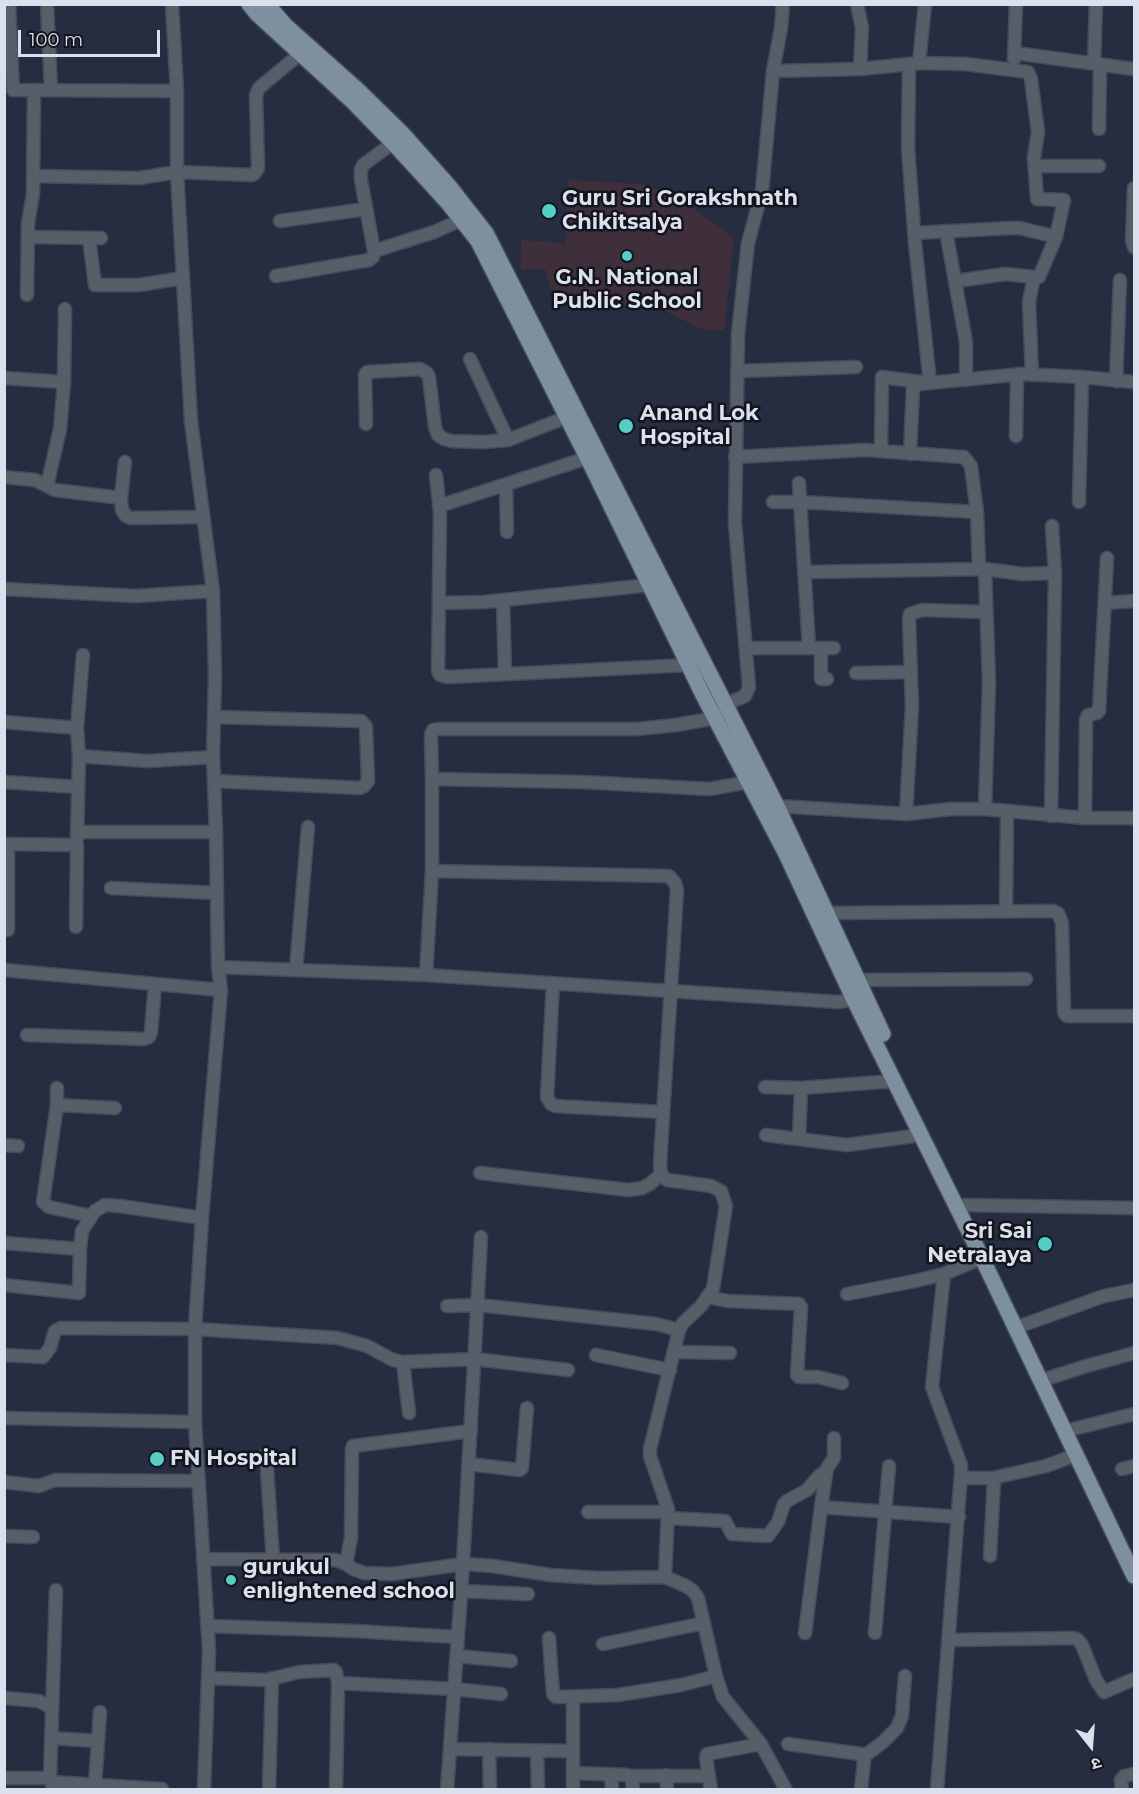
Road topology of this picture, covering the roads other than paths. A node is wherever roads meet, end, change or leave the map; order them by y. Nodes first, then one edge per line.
1 (9, 4) edge
2 (47, 4) edge
3 (172, 4) edge
4 (249, 4) edge
5 (267, 4) edge
6 (783, 4) edge
7 (857, 4) edge
8 (925, 4) edge
9 (1016, 4) edge
10 (1096, 4) edge
11 (301, 53) junction
12 (1015, 53) junction
13 (914, 64) junction
14 (1097, 64) junction
15 (860, 69) junction
16 (1012, 69) junction
17 (1134, 69) edge
18 (773, 71) junction
19 (34, 90) junction
20 (51, 90) junction
21 (177, 91) junction
22 (1099, 129) dead end
23 (393, 143) junction
24 (1035, 166) junction
25 (1099, 166) dead end
26 (177, 172) junction
27 (33, 176) junction
28 (1134, 188) edge
29 (366, 209) junction
30 (461, 220) junction
31 (280, 221) dead end
32 (946, 231) junction
33 (915, 233) junction
34 (28, 237) junction
35 (1056, 237) junction
36 (1134, 247) edge
37 (374, 251) junction
38 (276, 276) dead end
39 (1034, 277) junction
40 (183, 278) junction
41 (1120, 280) dead end
42 (956, 281) junction
43 (27, 295) dead end
44 (65, 309) dead end
45 (470, 359) dead end
46 (856, 367) dead end
47 (737, 371) junction
48 (1017, 375) junction
49 (1032, 375) junction
50 (1082, 377) junction
51 (4, 378) edge
52 (966, 380) junction
53 (1116, 381) junction
54 (64, 382) junction
55 (1134, 382) edge
56 (930, 383) junction
57 (567, 417) junction
58 (366, 424) dead end
59 (1016, 436) dead end
60 (508, 440) junction
61 (881, 451) junction
62 (910, 454) junction
63 (735, 457) junction
64 (588, 458) junction
65 (125, 462) dead end
66 (436, 475) dead end
67 (4, 477) edge
68 (799, 483) dead end
69 (506, 484) junction
70 (47, 486) junction
71 (121, 498) junction
72 (801, 501) junction
73 (773, 502) dead end
74 (1079, 502) dead end
75 (439, 506) junction
76 (977, 512) junction
77 (203, 517) junction
78 (1052, 526) dead end
79 (507, 532) dead end
80 (1107, 558) dead end
81 (982, 569) junction
82 (805, 572) junction
83 (1055, 573) junction
84 (650, 585) junction
85 (4, 589) edge
86 (213, 591) junction
87 (503, 600) junction
88 (1134, 601) edge
89 (439, 603) junction
90 (1106, 603) junction
91 (986, 612) junction
92 (746, 648) junction
93 (821, 648) junction
94 (83, 655) dead end
95 (689, 665) junction
96 (911, 672) junction
97 (856, 673) dead end
98 (505, 674) junction
99 (827, 679) dead end
100 (726, 704) junction
101 (214, 717) junction
102 (716, 718) junction
103 (4, 722) edge
104 (77, 728) junction
105 (79, 756) junction
106 (213, 757) junction
107 (432, 779) junction
108 (4, 782) edge
109 (214, 782) junction
110 (749, 782) junction
111 (78, 787) junction
112 (777, 806) junction
113 (985, 809) junction
114 (1007, 812) junction
115 (906, 814) junction
116 (1051, 816) junction
117 (1134, 818) edge
118 (1085, 819) junction
119 (308, 827) dead end
120 (216, 832) junction
121 (77, 839) junction
122 (6, 844) edge
123 (432, 871) junction
124 (111, 888) dead end
125 (217, 892) junction
126 (1006, 911) junction
127 (826, 913) junction
128 (76, 927) dead end
129 (8, 930) dead end
130 (218, 967) junction
131 (4, 970) edge
132 (296, 970) junction
133 (426, 975) junction
134 (1026, 979) dead end
135 (857, 980) junction
136 (553, 983) junction
137 (155, 984) junction
138 (221, 990) junction
139 (671, 991) junction
140 (860, 998) junction
141 (1134, 1016) edge
142 (27, 1035) dead end
143 (895, 1081) junction
144 (765, 1087) dead end
145 (57, 1088) dead end
146 (801, 1088) junction
147 (57, 1105) junction
148 (115, 1108) dead end
149 (663, 1112) junction
150 (766, 1135) dead end
151 (921, 1135) junction
152 (799, 1139) junction
153 (4, 1145) edge
154 (18, 1146) dead end
155 (480, 1173) dead end
156 (661, 1174) junction
157 (964, 1204) junction
158 (1134, 1208) edge
159 (91, 1216) junction
160 (202, 1218) junction
161 (481, 1237) dead end
162 (4, 1243) edge
163 (80, 1249) junction
164 (982, 1258) junction
165 (944, 1274) junction
166 (4, 1285) edge
167 (1134, 1290) edge
168 (847, 1294) dead end
169 (707, 1297) junction
170 (478, 1305) junction
171 (447, 1306) dead end
172 (1023, 1325) junction
173 (195, 1329) junction
174 (679, 1330) junction
175 (674, 1350) junction
176 (730, 1353) dead end
177 (1134, 1353) edge
178 (4, 1355) edge
179 (596, 1355) dead end
180 (475, 1359) junction
181 (403, 1362) junction
182 (568, 1370) dead end
183 (670, 1370) junction
184 (1049, 1378) junction
185 (842, 1383) dead end
186 (527, 1408) dead end
187 (409, 1413) dead end
188 (1134, 1414) edge
189 (4, 1418) edge
190 (195, 1422) junction
191 (1073, 1429) junction
192 (471, 1431) junction
193 (834, 1437) dead end
194 (266, 1454) dead end
195 (1076, 1455) junction
196 (469, 1464) junction
197 (889, 1466) dead end
198 (826, 1472) junction
199 (961, 1478) junction
200 (995, 1478) junction
201 (199, 1481) junction
202 (4, 1482) edge
203 (821, 1507) junction
204 (588, 1512) dead end
205 (886, 1512) junction
206 (668, 1515) junction
207 (959, 1517) junction
208 (4, 1536) edge
209 (33, 1537) dead end
210 (1134, 1555) edge
211 (990, 1556) dead end
212 (203, 1558) junction
213 (273, 1559) junction
214 (346, 1564) junction
215 (463, 1564) junction
216 (665, 1576) junction
217 (1134, 1576) edge
218 (56, 1590) dead end
219 (461, 1591) junction
220 (528, 1594) dead end
221 (704, 1623) junction
222 (208, 1626) junction
223 (806, 1633) dead end
224 (875, 1633) dead end
225 (458, 1637) junction
226 (549, 1638) dead end
227 (948, 1640) junction
228 (603, 1644) dead end
229 (457, 1656) junction
230 (511, 1661) dead end
231 (716, 1676) junction
232 (905, 1676) dead end
233 (208, 1678) junction
234 (272, 1678) junction
235 (1134, 1679) edge
236 (338, 1683) junction
237 (454, 1689) junction
238 (501, 1694) dead end
239 (4, 1698) edge
240 (573, 1698) junction
241 (52, 1708) junction
242 (100, 1712) dead end
243 (51, 1738) junction
244 (98, 1741) junction
245 (761, 1744) junction
246 (788, 1744) dead end
247 (450, 1749) junction
248 (489, 1749) junction
249 (537, 1750) junction
250 (573, 1751) junction
251 (863, 1757) junction
252 (573, 1773) junction
253 (611, 1774) junction
254 (1134, 1774) edge
255 (666, 1775) junction
256 (631, 1776) junction
257 (708, 1776) junction
258 (4, 1778) edge
259 (52, 1783) edge
260 (95, 1785) junction
261 (162, 1789) edge
262 (204, 1790) edge
263 (269, 1790) edge
264 (336, 1790) edge
265 (447, 1790) edge
266 (490, 1790) edge
267 (538, 1790) edge
268 (573, 1790) edge
269 (612, 1790) edge
270 (633, 1790) edge
271 (667, 1790) edge
272 (711, 1790) edge
273 (786, 1790) edge
274 (861, 1790) edge
275 (937, 1790) edge
276 (1122, 1790) edge

1 - 19 street
2 - 20 street
3 - 21 street
4 - 11 main road
5 - 100 main road
6 - 18 street
7 - 15 street
8 - 13 street
9 - 12 street
10 - 14 street
11 - 23 main road
11 - 26 street
12 - 14 street
12 - 16 street
13 - 15 street
13 - 16 street
13 - 33 street
14 - 17 street
14 - 22 street
15 - 18 street
16 - 24 street
18 - 47 street
19 - 20 street
19 - 27 street
20 - 21 street
21 - 26 street
23 - 29 street
23 - 30 main road
24 - 25 street
24 - 35 street
26 - 27 street
26 - 40 street
27 - 34 street
28 - 36 street
29 - 31 street
29 - 37 street
30 - 37 street
30 - 57 main road
32 - 33 street
32 - 35 street
32 - 42 street
33 - 56 street
34 - 40 street
34 - 43 street
35 - 39 street
37 - 38 street
39 - 42 street
39 - 49 street
40 - 77 street
41 - 53 street
42 - 52 street
44 - 54 street
45 - 60 street
46 - 47 street
47 - 63 street
48 - 49 street
48 - 52 street
48 - 59 street
49 - 50 street
50 - 53 street
50 - 74 street
51 - 54 street
52 - 56 street
53 - 55 street
54 - 70 street
56 - 61 street
56 - 62 street
57 - 60 street
57 - 64 main road
58 - 60 street
61 - 62 street
61 - 63 street
62 - 76 street
63 - 92 street
64 - 69 street
64 - 84 main road
65 - 71 street
66 - 75 street
67 - 70 street
68 - 72 street
69 - 75 street
69 - 79 street
70 - 71 street
71 - 77 street
72 - 73 street
72 - 76 street
72 - 82 street
75 - 89 street
76 - 81 street
77 - 86 street
78 - 83 street
80 - 90 street
81 - 82 street
81 - 83 street
81 - 91 street
82 - 93 street
83 - 116 street
84 - 87 street
84 - 95 main road
85 - 86 street
86 - 101 street
87 - 89 street
87 - 98 street
88 - 90 street
89 - 98 street
90 - 118 street
91 - 96 street
91 - 113 street
92 - 93 street
92 - 100 street
93 - 99 street
94 - 104 street
95 - 98 street
95 - 102 main road
96 - 97 street
96 - 115 street
100 - 112 main road
101 - 106 street
101 - 109 street
102 - 107 street
102 - 110 main road
103 - 104 street
104 - 105 street
105 - 106 street
105 - 111 street
106 - 109 street
107 - 110 street
107 - 123 street
108 - 111 street
109 - 120 street
110 - 140 main road
111 - 121 street
112 - 115 street
112 - 127 main road
113 - 114 street
113 - 115 street
114 - 116 street
114 - 126 street
116 - 118 street
117 - 118 street
119 - 132 street
120 - 121 street
120 - 125 street
121 - 122 street
121 - 128 street
122 - 129 street
123 - 133 street
123 - 139 street
124 - 125 street
125 - 130 street
126 - 127 street
126 - 141 street
127 - 135 main road
130 - 132 street
130 - 138 street
131 - 137 street
132 - 133 street
133 - 136 street
134 - 135 street
135 - 140 main road
136 - 139 street
136 - 149 street
137 - 138 street
137 - 142 street
138 - 160 street
139 - 140 street
139 - 149 street
140 - 143 main road
140 - 157 main road
143 - 146 street
143 - 151 main road
144 - 146 street
145 - 147 street
146 - 152 street
147 - 148 street
147 - 159 street
149 - 156 street
150 - 152 street
151 - 152 street
151 - 164 main road
153 - 154 street
155 - 156 street
156 - 169 street
157 - 158 street
157 - 172 main road
159 - 160 street
159 - 163 street
160 - 173 street
161 - 170 street
162 - 163 street
163 - 166 street
164 - 165 street
164 - 195 main road
165 - 168 street
165 - 199 street
167 - 172 street
169 - 174 street
169 - 185 street
170 - 171 street
170 - 174 street
170 - 180 street
172 - 184 main road
173 - 178 street
173 - 181 street
173 - 190 street
174 - 175 street
175 - 176 street
175 - 183 street
177 - 184 street
179 - 183 street
180 - 181 street
180 - 182 street
180 - 192 street
181 - 187 street
183 - 206 street
184 - 191 main road
186 - 196 street
188 - 191 street
189 - 190 street
190 - 201 street
191 - 210 main road
192 - 196 street
192 - 214 street
193 - 198 street
194 - 213 street
195 - 200 street
195 - 217 main road
196 - 215 street
197 - 205 street
198 - 203 street
198 - 206 street
199 - 200 street
199 - 207 street
200 - 211 street
201 - 202 street
201 - 212 street
203 - 205 street
203 - 223 street
204 - 206 street
205 - 207 street
205 - 224 street
206 - 216 street
207 - 227 street
208 - 209 street
212 - 213 street
212 - 222 street
213 - 214 street
214 - 215 street
215 - 216 street
215 - 219 street
216 - 221 street
218 - 241 street
219 - 220 street
219 - 225 street
221 - 228 street
221 - 231 street
222 - 225 street
222 - 233 street
225 - 229 street
226 - 240 street
227 - 235 street
227 - 275 street
229 - 230 street
229 - 237 street
231 - 240 street
231 - 245 street
232 - 251 street
233 - 234 street
233 - 262 street
234 - 236 street
234 - 263 street
236 - 237 street
236 - 264 street
237 - 238 street
237 - 247 street
239 - 241 street
240 - 250 street
241 - 243 street
242 - 244 street
243 - 244 street
243 - 259 street
244 - 260 street
245 - 257 street
245 - 273 street
246 - 251 street
247 - 248 street
247 - 265 street
248 - 249 street
248 - 266 street
249 - 250 street
249 - 267 street
250 - 252 street
251 - 274 street
252 - 253 street
252 - 268 street
253 - 256 street
253 - 269 street
254 - 276 street
255 - 256 street
255 - 257 street
255 - 271 street
256 - 270 street
257 - 272 street
258 - 259 street
259 - 260 street
260 - 261 street

